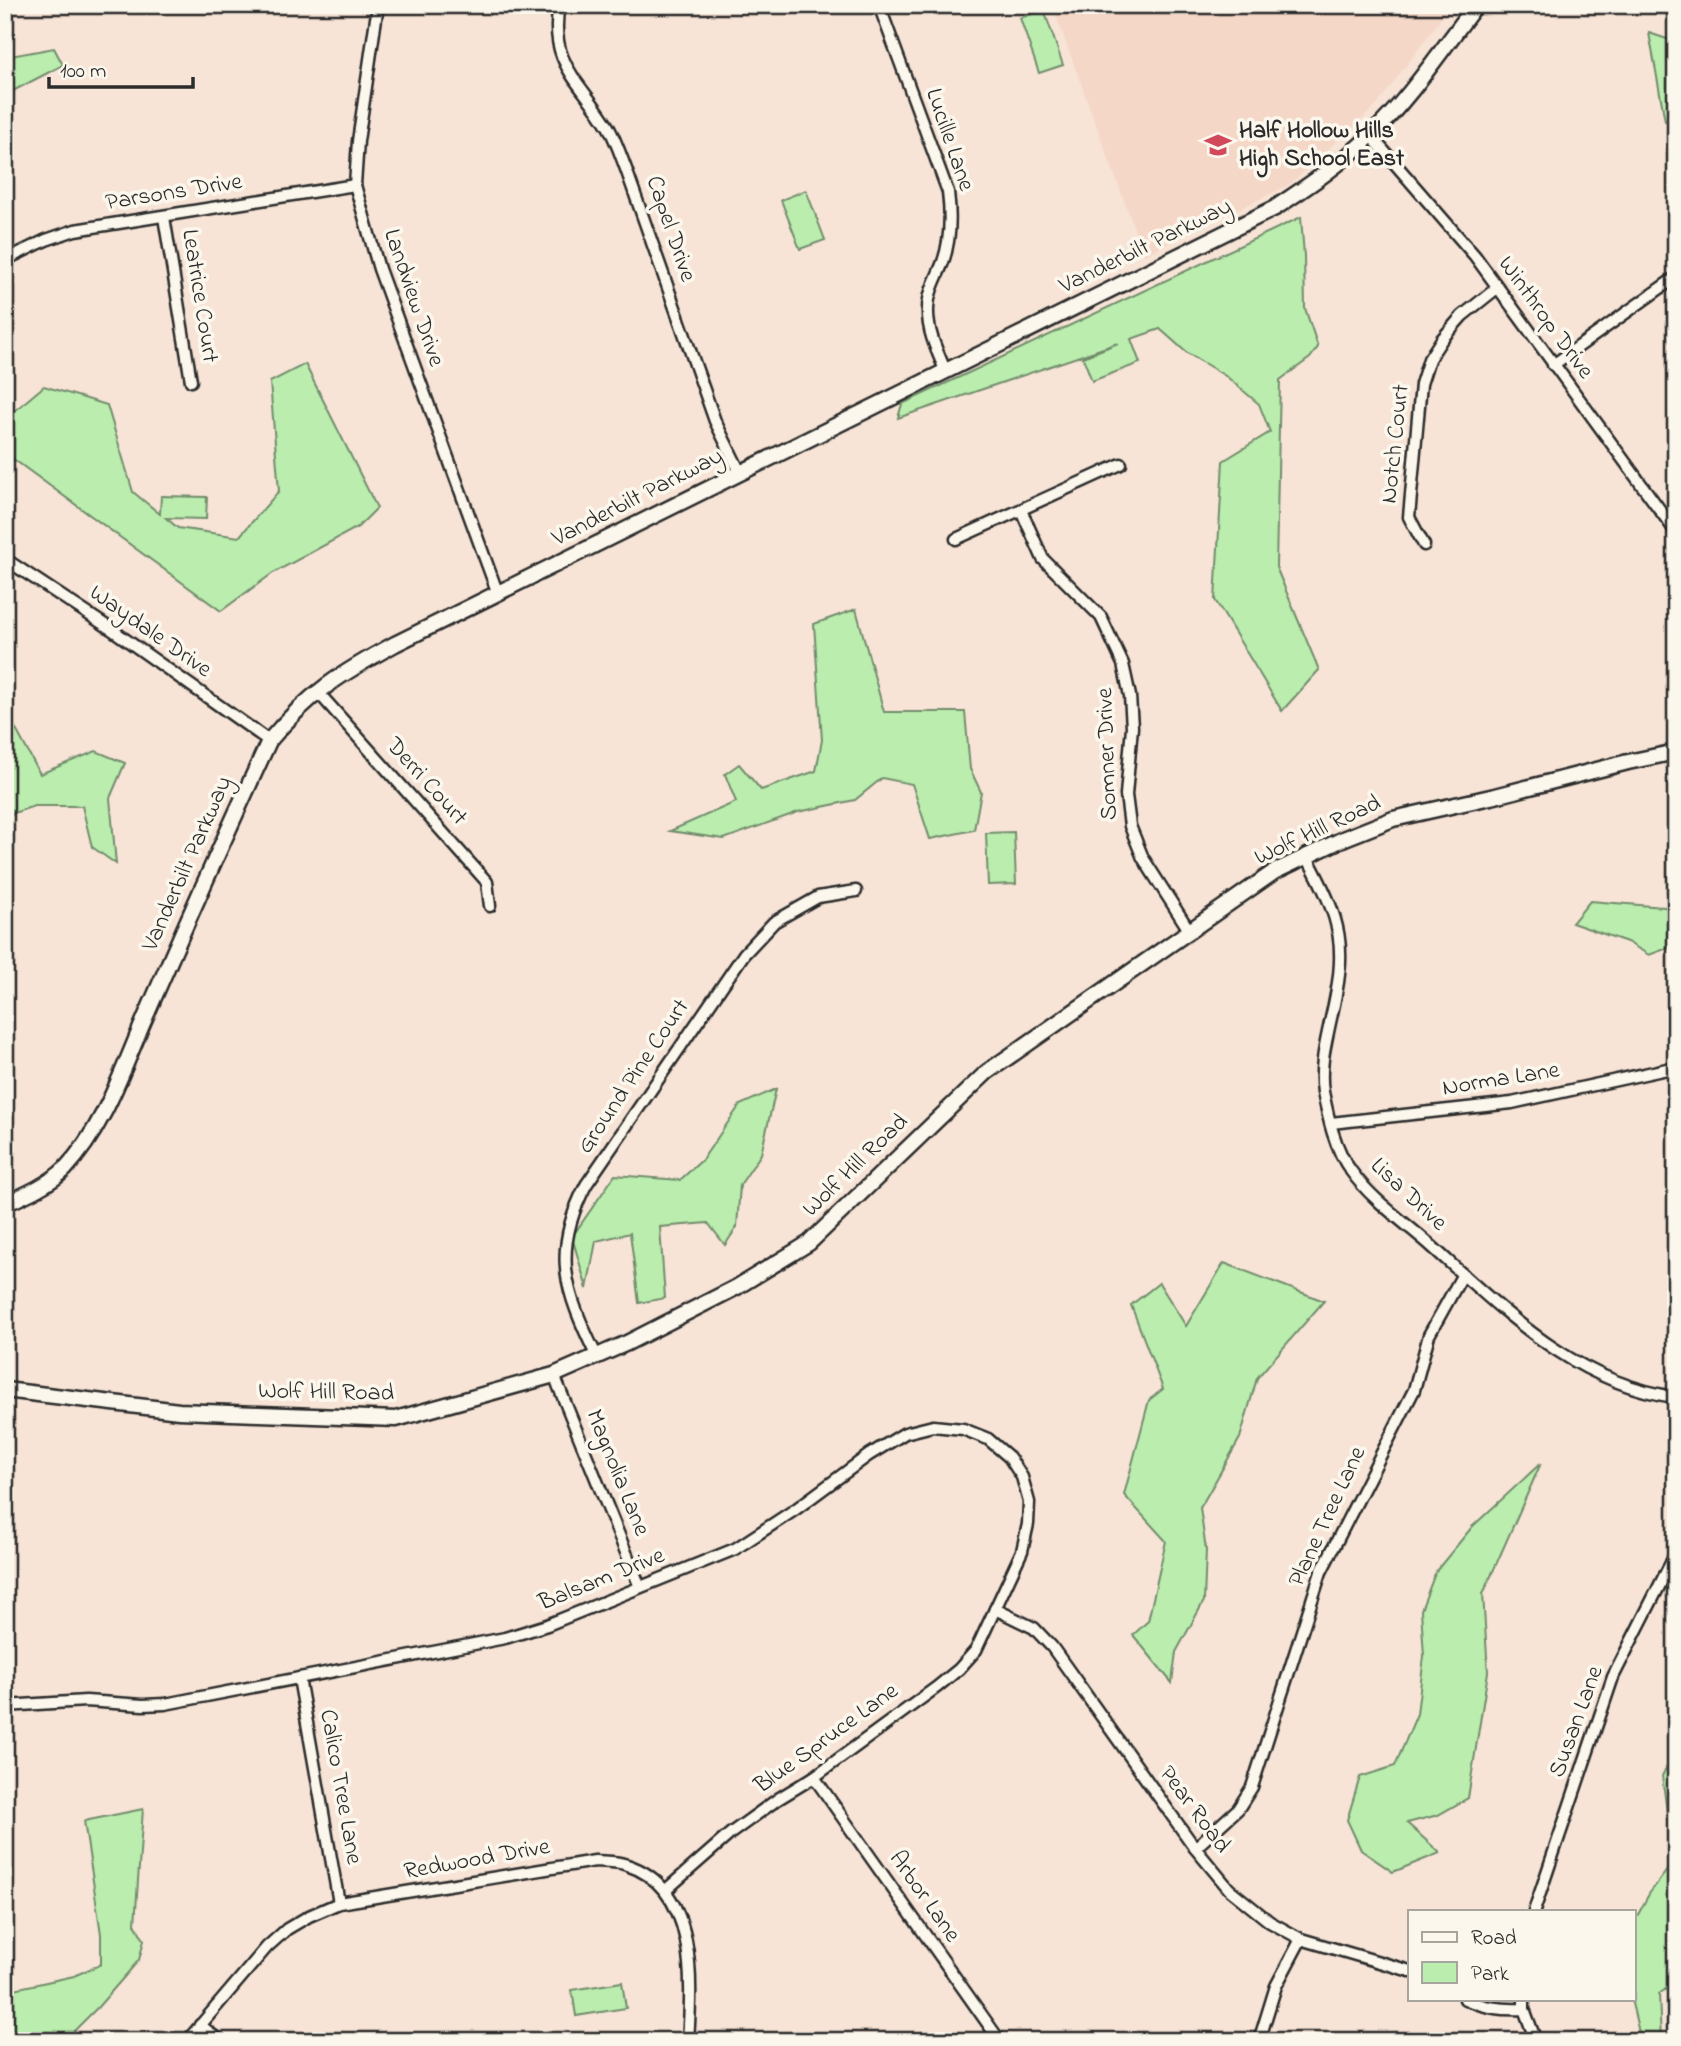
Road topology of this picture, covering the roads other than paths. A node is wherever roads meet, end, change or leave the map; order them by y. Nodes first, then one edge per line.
1 (378, 5) edge
2 (559, 5) edge
3 (879, 5) edge
4 (1476, 5) edge
5 (1371, 136) junction
6 (355, 185) junction
7 (164, 217) junction
8 (5, 260) edge
9 (1676, 277) edge
10 (1497, 288) junction
11 (1552, 365) junction
12 (946, 372) junction
13 (191, 381) dead end
14 (1121, 464) dead end
15 (740, 472) junction
16 (1021, 510) junction
17 (1676, 532) edge
18 (956, 540) dead end
19 (1424, 545) dead end
20 (5, 559) edge
21 (498, 594) junction
22 (317, 691) junction
23 (269, 741) junction
24 (1676, 752) edge
25 (1307, 857) junction
26 (856, 891) dead end
27 (490, 906) dead end
28 (1189, 930) junction
29 (1676, 1067) edge
30 (1331, 1123) junction
31 (5, 1204) edge
32 (1462, 1274) junction
33 (596, 1355) junction
34 (554, 1375) junction
35 (5, 1390) edge
36 (1676, 1397) edge
37 (1676, 1553) edge
38 (640, 1587) junction
39 (995, 1609) junction
40 (299, 1678) junction
41 (5, 1706) edge
42 (814, 1777) junction
43 (1195, 1848) junction
44 (666, 1889) junction
45 (339, 1903) junction
46 (1534, 1910) edge
47 (1301, 1939) junction
48 (1408, 1970) edge
49 (1467, 2000) edge
50 (1524, 2004) edge
51 (200, 2025) junction
52 (187, 2041) edge
53 (220, 2041) edge
54 (688, 2041) edge
55 (1000, 2041) edge
56 (1259, 2041) edge
57 (1536, 2041) edge

1 - 6 street, Landview Drive
2 - 15 street, Capel Drive
3 - 12 street, Lucille Lane
4 - 5 main road, Vanderbilt Parkway
5 - 10 street, Winthrop Drive
5 - 12 main road, Vanderbilt Parkway
6 - 7 street, Parsons Drive
6 - 21 street, Landview Drive
7 - 8 street, Parsons Drive
7 - 13 street, Leatrice Court
9 - 11 street
10 - 11 street, Winthrop Drive
10 - 19 street, Notch Court
11 - 17 street, Winthrop Drive
12 - 15 main road, Vanderbilt Parkway
14 - 16 street
15 - 21 main road, Vanderbilt Parkway
16 - 18 street
16 - 28 street, Somner Drive
20 - 23 street, Waydale Drive
21 - 22 main road, Vanderbilt Parkway
22 - 23 main road, Vanderbilt Parkway
22 - 27 street, Derri Court
23 - 31 main road, Vanderbilt Parkway
24 - 25 main road, Wolf Hill Road
25 - 28 main road, Wolf Hill Road
25 - 30 street, Lisa Drive
26 - 33 street, Ground Pine Court
28 - 33 main road, Wolf Hill Road
29 - 30 street, Norma Lane
30 - 32 street, Lisa Drive
32 - 36 street, Lisa Drive
32 - 43 street, Plane Tree Lane
33 - 34 main road, Wolf Hill Road
34 - 35 main road, Wolf Hill Road
34 - 38 street, Magnolia Lane
37 - 46 street, Susan Lane
38 - 39 street, Balsam Drive
38 - 40 street, Balsam Drive
39 - 42 street, Blue Spruce Lane
39 - 43 street, Pear Road
40 - 41 street, Balsam Drive
40 - 45 street, Calico Tree Lane
42 - 44 street, Blue Spruce Lane
42 - 55 street, Arbor Lane
43 - 47 street, Pear Road
44 - 45 street, Redwood Drive
44 - 54 street
45 - 51 street, Redwood Drive
47 - 48 street, Pear Road
47 - 56 street
49 - 50 street
50 - 57 street
51 - 52 street, Redwood Drive
51 - 53 street

